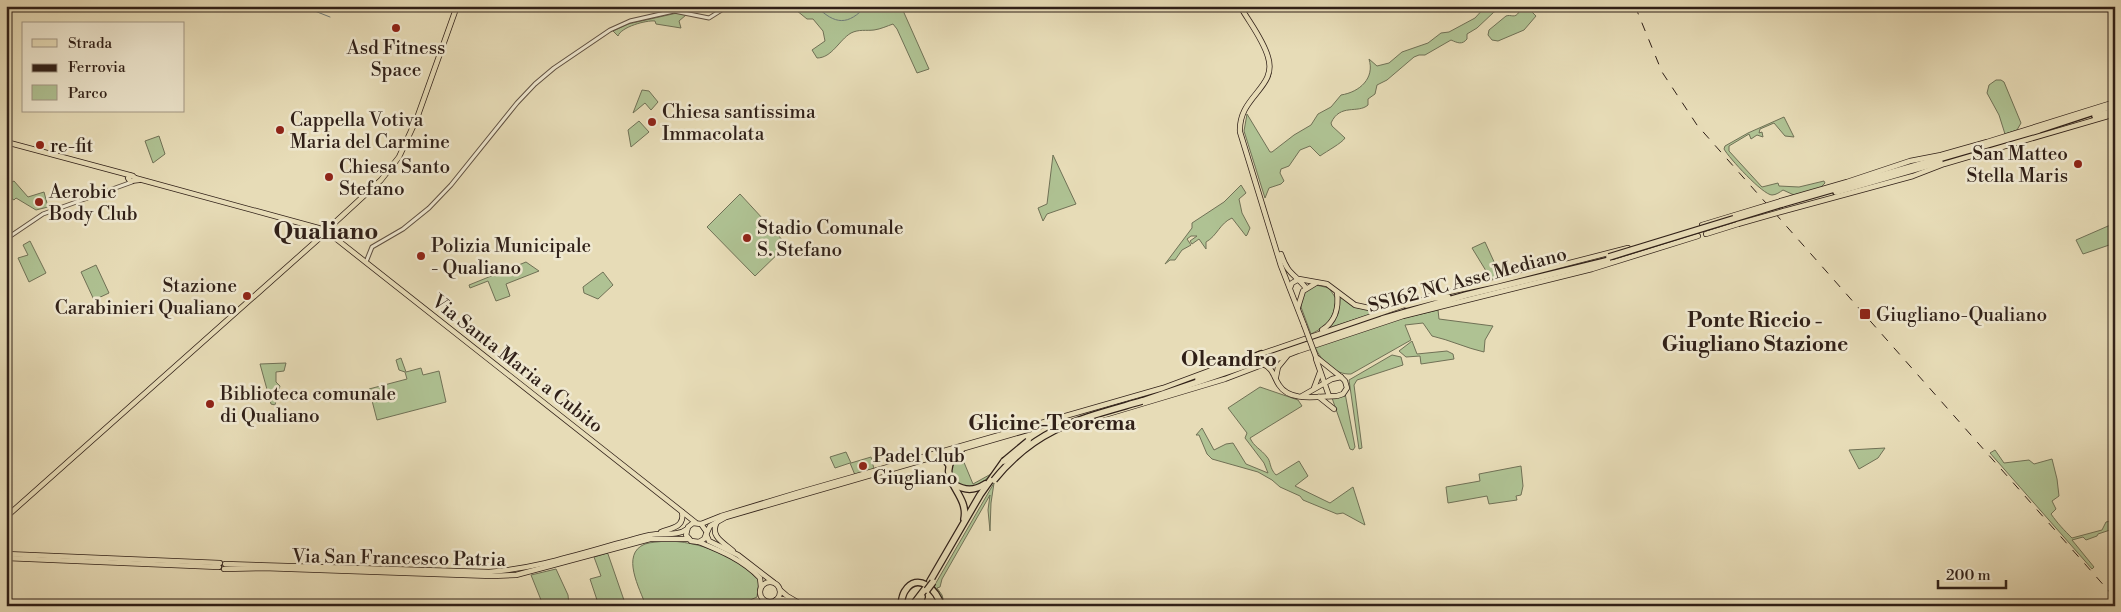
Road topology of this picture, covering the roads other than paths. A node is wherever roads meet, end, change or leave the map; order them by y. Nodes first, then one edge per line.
1 (457, 6) edge
2 (728, 6) edge
3 (1242, 6) edge
4 (2115, 103) edge
5 (2115, 112) edge
6 (6, 142) edge
7 (1941, 155) junction
8 (1944, 164) junction
9 (1896, 173) junction
10 (130, 178) junction
11 (1782, 206) junction
12 (330, 227) junction
13 (322, 232) junction
14 (330, 234) junction
15 (6, 239) edge
16 (1610, 258) junction
17 (366, 262) junction
18 (1298, 279) junction
19 (1317, 283) junction
20 (1290, 288) junction
21 (1306, 288) junction
22 (1336, 292) junction
23 (1466, 295) junction
24 (1448, 297) junction
25 (1406, 305) junction
26 (1298, 308) junction
27 (1385, 312) junction
28 (1402, 316) junction
29 (1316, 334) junction
30 (1292, 353) junction
31 (1261, 354) junction
32 (1316, 358) junction
33 (1263, 364) junction
34 (1320, 370) junction
35 (1341, 377) junction
36 (1276, 378) junction
37 (1196, 381) junction
38 (1325, 383) junction
39 (1311, 391) junction
40 (1300, 396) junction
41 (1318, 396) junction
42 (1329, 396) junction
43 (1142, 400) junction
44 (1334, 409) dead end
45 (961, 450) junction
46 (941, 456) junction
47 (949, 465) junction
48 (993, 479) junction
49 (953, 483) junction
50 (682, 510) junction
51 (6, 517) edge
52 (687, 517) junction
53 (718, 521) junction
54 (699, 523) junction
55 (687, 529) junction
56 (960, 530) junction
57 (706, 532) junction
58 (654, 534) junction
59 (689, 540) junction
60 (699, 542) junction
61 (6, 554) edge
62 (738, 555) junction
63 (6, 558) edge
64 (222, 566) junction
65 (932, 581) junction
66 (773, 582) junction
67 (761, 587) junction
68 (780, 589) junction
69 (926, 590) junction
70 (775, 600) junction
71 (798, 606) edge
72 (804, 606) edge
73 (900, 606) edge
74 (912, 606) edge
75 (917, 606) edge
76 (941, 606) edge

1 - 12 main road
2 - 17 street
3 - 18 main road
3 - 20 main road
4 - 7 main road
4 - 9 highway, SS162 NC Asse Mediano
5 - 8 main road
5 - 9 highway, SS162 NC Asse Mediano
6 - 10 main road
7 - 9 highway
7 - 11 main road
8 - 9 highway
8 - 11 main road
9 - 11 highway, SS162 NC Asse Mediano
10 - 13 main road
10 - 15 street
11 - 16 highway, SS162 NC Asse Mediano, bridge
11 - 25 main road, bridge
11 - 28 main road, bridge
12 - 13 main road
12 - 14 main road
13 - 14 main road
13 - 51 main road
14 - 17 main road, Via Santa Maria a Cubito
16 - 23 highway, SS162 NC Asse Mediano
16 - 24 highway, SS162 NC Asse Mediano
17 - 50 main road, Via Santa Maria a Cubito
18 - 19 main road
18 - 20 main road
18 - 21 main road
19 - 21 main road
19 - 22 main road
20 - 26 main road
21 - 26 main road
22 - 27 main road
22 - 29 main road
23 - 28 highway
23 - 43 highway, SS162 NC Asse Mediano
24 - 25 highway
24 - 37 highway, SS162 NC Asse Mediano
25 - 27 main road
26 - 32 main road, bridge
27 - 29 main road
28 - 30 main road
29 - 31 main road
30 - 33 main road
30 - 36 main road
31 - 37 highway
31 - 54 main road
32 - 34 main road
32 - 35 main road
33 - 36 main road
33 - 45 main road
34 - 38 main road
34 - 39 main road
35 - 38 main road
35 - 42 main road
36 - 40 main road
37 - 43 highway, SS162 NC Asse Mediano
38 - 39 main road
38 - 42 main road
39 - 40 main road
40 - 41 main road
41 - 42 main road
41 - 44 main road
43 - 48 highway, SS162 NC Asse Mediano, bridge
43 - 48 highway, SS162 NC Asse Mediano, bridge
45 - 46 main road
45 - 47 highway
46 - 47 highway
46 - 53 main road
47 - 49 highway
48 - 49 highway
48 - 56 highway, SS162 NC Asse Mediano
48 - 65 highway, SS162 NC Asse Mediano
49 - 56 highway
50 - 52 main road, Via Santa Maria a Cubito
50 - 58 main road
52 - 54 main road, Via Santa Maria a Cubito
52 - 55 main road
53 - 57 main road
53 - 62 main road
54 - 55 main road
54 - 57 main road
55 - 58 main road, Via San Francesco Patria
55 - 59 main road
56 - 65 highway, SS162 NC Asse Mediano
57 - 60 main road
57 - 62 main road
58 - 64 main road, Via San Francesco Patria
59 - 60 main road
59 - 64 main road, Via San Francesco Patria
60 - 67 main road
61 - 64 main road, Via San Francesco Patria
62 - 66 main road
63 - 64 main road, Via San Francesco Patria
65 - 69 highway, SS162 NC Asse Mediano, bridge
66 - 67 main road
66 - 68 main road
67 - 70 main road
68 - 70 main road
68 - 72 main road
69 - 74 highway, SS162 NC Asse Mediano
69 - 75 highway, SS162 NC Asse Mediano
70 - 71 main road
73 - 76 highway

